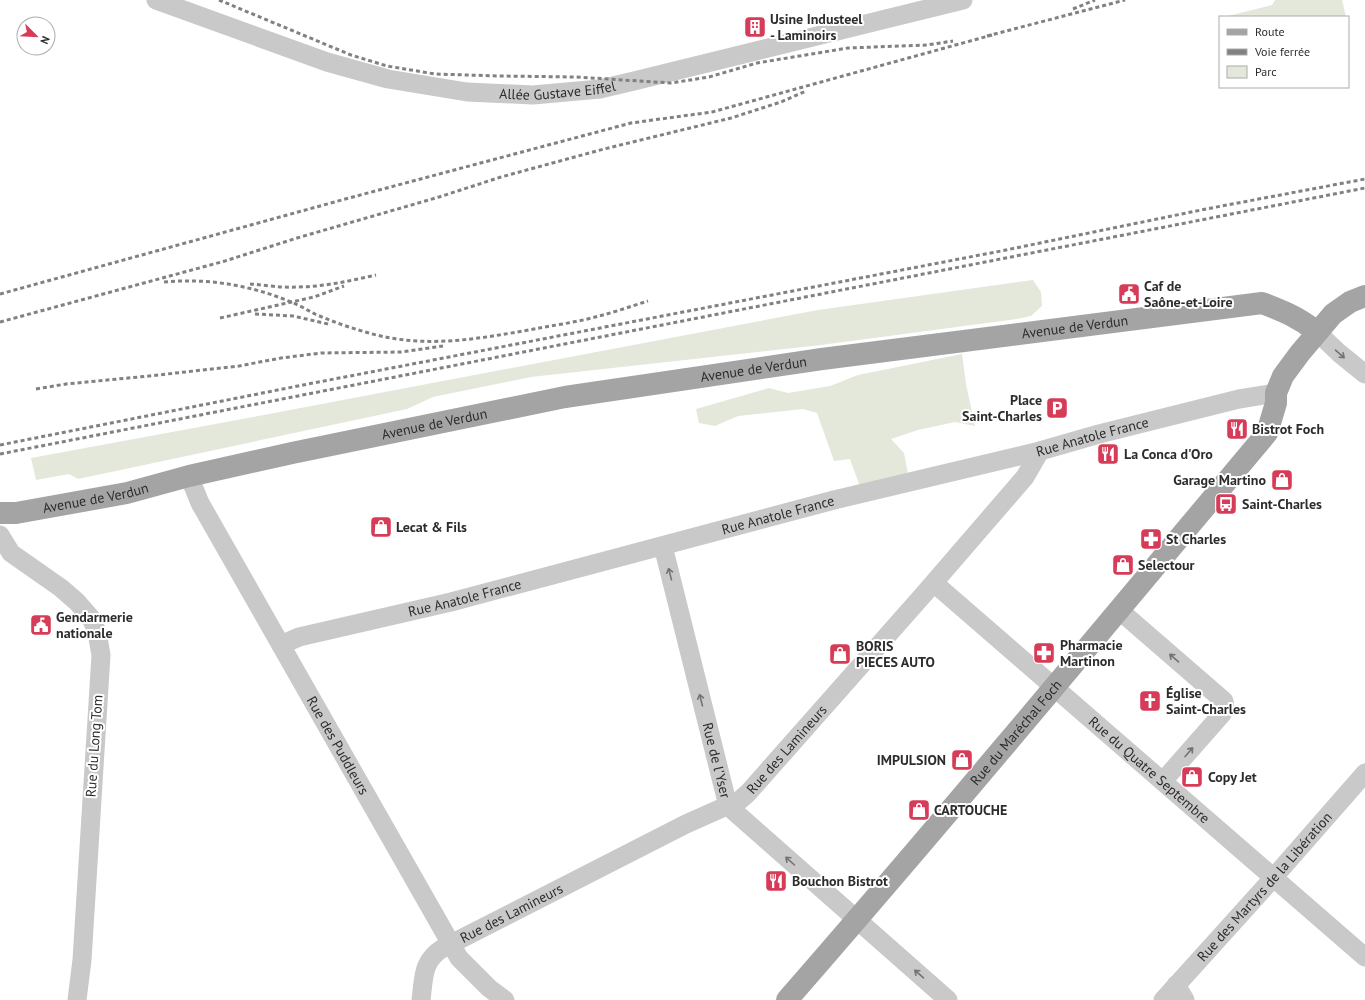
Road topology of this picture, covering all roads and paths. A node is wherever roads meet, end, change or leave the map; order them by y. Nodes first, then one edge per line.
1 (156, 0) edge
2 (963, 0) edge
3 (1365, 296) edge
4 (1317, 332) junction
5 (1365, 374) edge
6 (1276, 394) junction
7 (1040, 451) junction
8 (189, 476) junction
9 (0, 509) edge
10 (0, 513) edge
11 (0, 535) edge
12 (663, 546) junction
13 (934, 583) junction
14 (1119, 610) junction
15 (281, 644) junction
16 (1055, 687) junction
17 (1365, 772) edge
18 (1163, 781) junction
19 (728, 806) junction
20 (1274, 877) junction
21 (856, 920) junction
22 (450, 943) junction
23 (1365, 957) edge
24 (1181, 993) edge
25 (77, 1000) edge
26 (421, 1000) edge
27 (506, 1000) edge
28 (787, 1000) edge
29 (948, 1000) edge
30 (1163, 1000) edge

1 - 2 street, Allée Gustave Eiffel
3 - 4 main road, Rue du Maréchal Foch
4 -> 5 street
4 - 6 main road, Rue du Maréchal Foch
4 - 8 main road, Avenue de Verdun
6 - 7 street, Rue Anatole France
6 - 14 main road, Rue du Maréchal Foch
7 - 12 street, Rue Anatole France
7 - 13 street, Rue des Lamineurs
8 - 9 main road, Avenue de Verdun
8 - 10 main road, Avenue de Verdun
8 - 15 street, Rue des Puddleurs
11 - 25 street, Rue du Long Tom
12 - 15 street, Rue Anatole France
19 -> 12 street, Rue de l'Yser
13 - 16 street, Rue du Quatre Septembre
13 - 19 street, Rue des Lamineurs
14 - 16 main road, Rue du Maréchal Foch
18 -> 14 street
15 - 22 street, Rue des Puddleurs
16 - 18 street, Rue du Quatre Septembre
16 - 21 main road, Rue du Maréchal Foch
17 - 20 street, Rue des Martyrs de la Libération
18 - 20 street, Rue du Quatre Septembre
21 -> 19 street, Rue de l'Yser
19 - 22 street, Rue des Lamineurs
20 - 23 street, Rue du Quatre Septembre
20 - 24 street, Rue des Martyrs de la Libération
21 - 28 main road, Rue du Maréchal Foch
29 -> 21 street, Rue de l'Yser
22 - 26 street, Rue des Lamineurs
22 - 27 street, Rue des Puddleurs
24 - 30 street, Rue des Martyrs de la Libération

